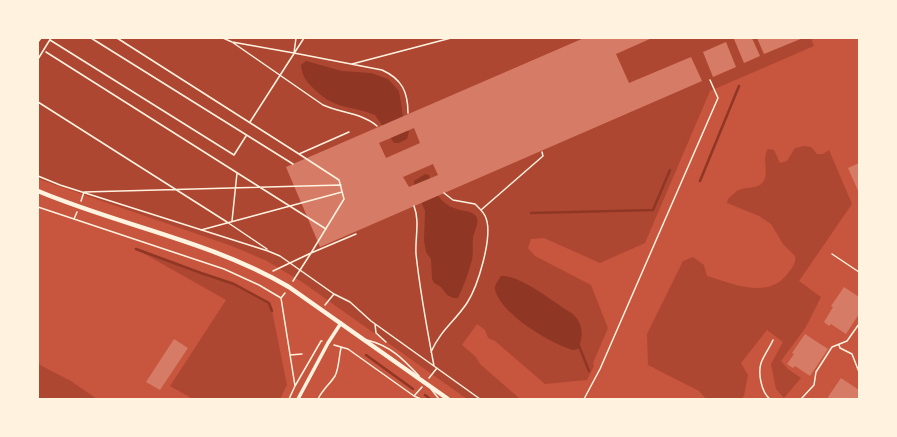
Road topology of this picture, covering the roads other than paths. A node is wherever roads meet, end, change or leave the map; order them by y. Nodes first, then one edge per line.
1 (91, 38) edge
2 (51, 39) edge
3 (38, 59) edge
4 (710, 80) dead end
5 (246, 136) junction
6 (293, 164) dead end
7 (38, 191) edge
8 (832, 254) dead end
9 (859, 272) edge
10 (341, 323) junction
11 (425, 383) junction
12 (298, 399) edge
13 (439, 399) edge
14 (448, 399) edge
15 (584, 399) edge

1 - 5 lane
2 - 3 lane
2 - 5 lane
4 - 15 lane
5 - 6 lane
7 - 10 street
8 - 9 lane
10 - 11 street
10 - 12 street
11 - 13 lane
11 - 14 street

